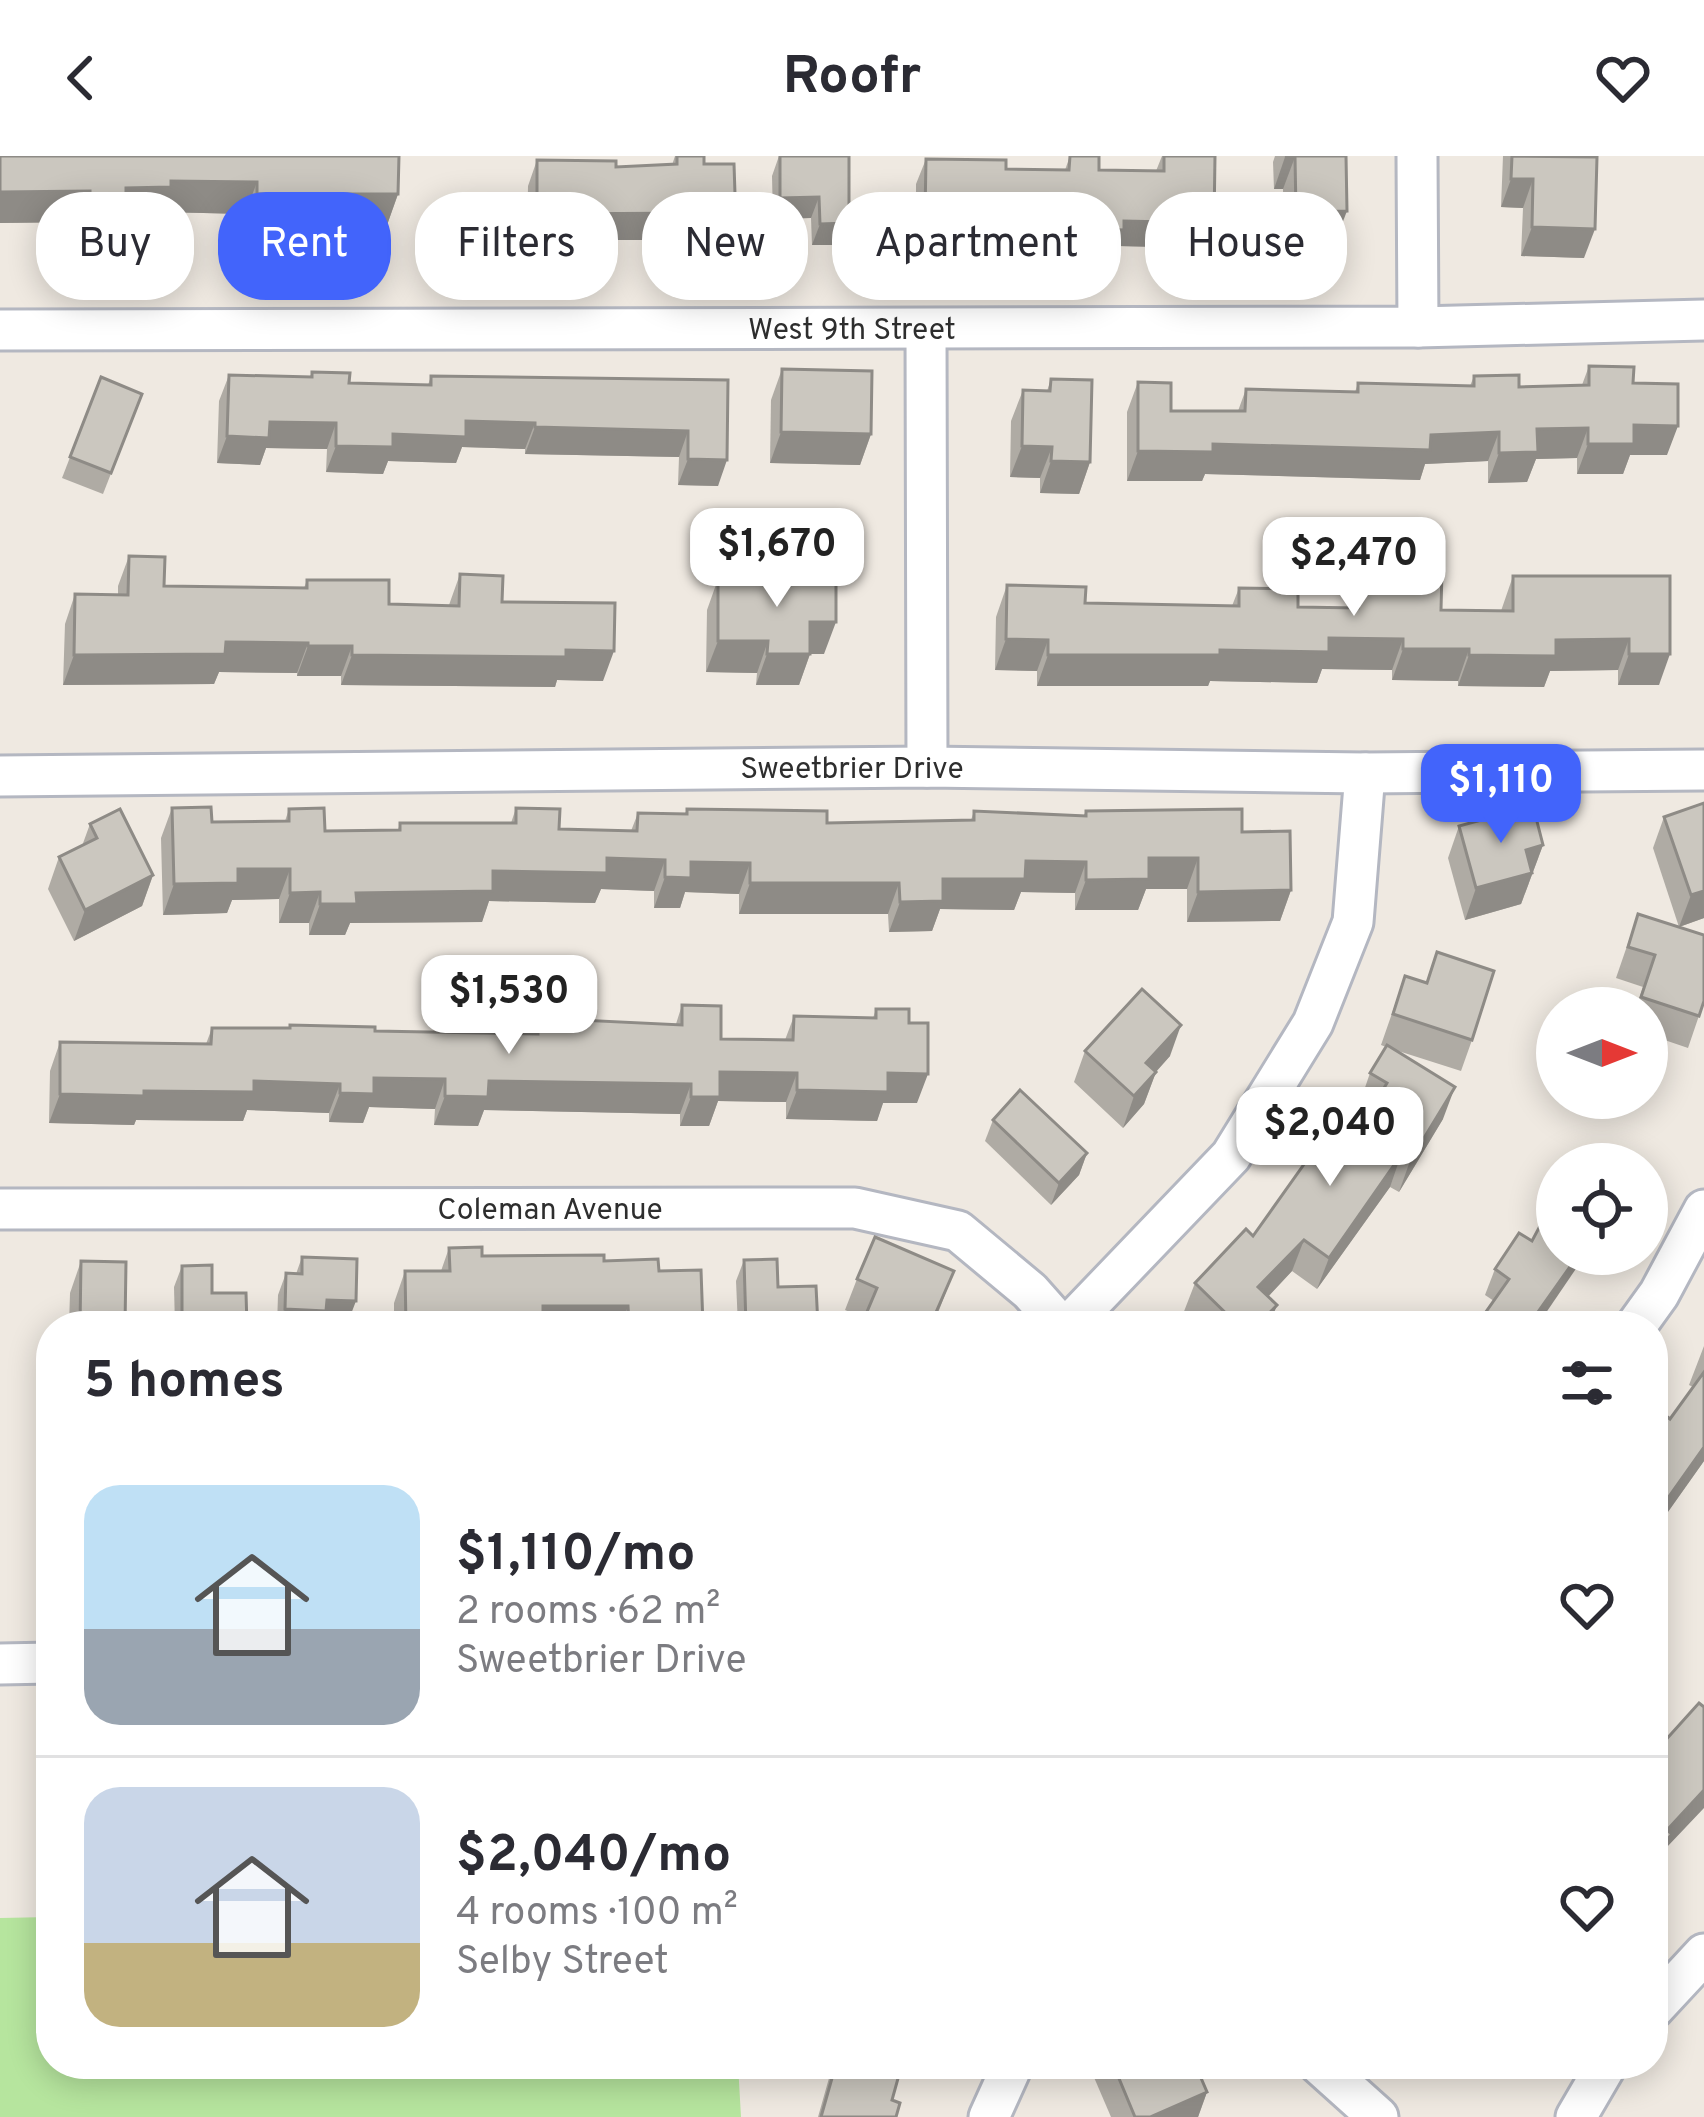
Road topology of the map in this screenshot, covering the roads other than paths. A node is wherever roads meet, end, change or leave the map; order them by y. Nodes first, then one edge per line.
1 (1417, 156) edge
2 (1704, 320) edge
3 (1418, 327) junction
4 (926, 329) junction
5 (0, 330) edge
6 (927, 767) junction
7 (1704, 770) edge
8 (1365, 773) junction
9 (0, 776) edge
10 (0, 1210) edge
11 (1704, 1210) edge
12 (1050, 1311) edge
13 (1080, 1311) edge
14 (1647, 1311) edge
15 (36, 1663) edge
16 (0, 1664) edge
17 (1704, 1954) edge
18 (1668, 1993) edge
19 (1006, 2079) edge
20 (1336, 2079) edge
21 (1598, 2079) edge
22 (988, 2117) edge
23 (1378, 2117) edge
24 (1576, 2117) edge

1 - 3 street
2 - 3 street, West 9th Street
3 - 4 street, West 9th Street
4 - 5 street, West 9th Street
4 - 6 street
6 - 8 street, Sweetbrier Drive
6 - 9 street, Sweetbrier Drive
7 - 8 street, Sweetbrier Drive
8 - 13 street
10 - 12 street, Coleman Avenue
11 - 14 street
15 - 16 street
17 - 18 street
19 - 22 street
20 - 23 street
21 - 24 street

